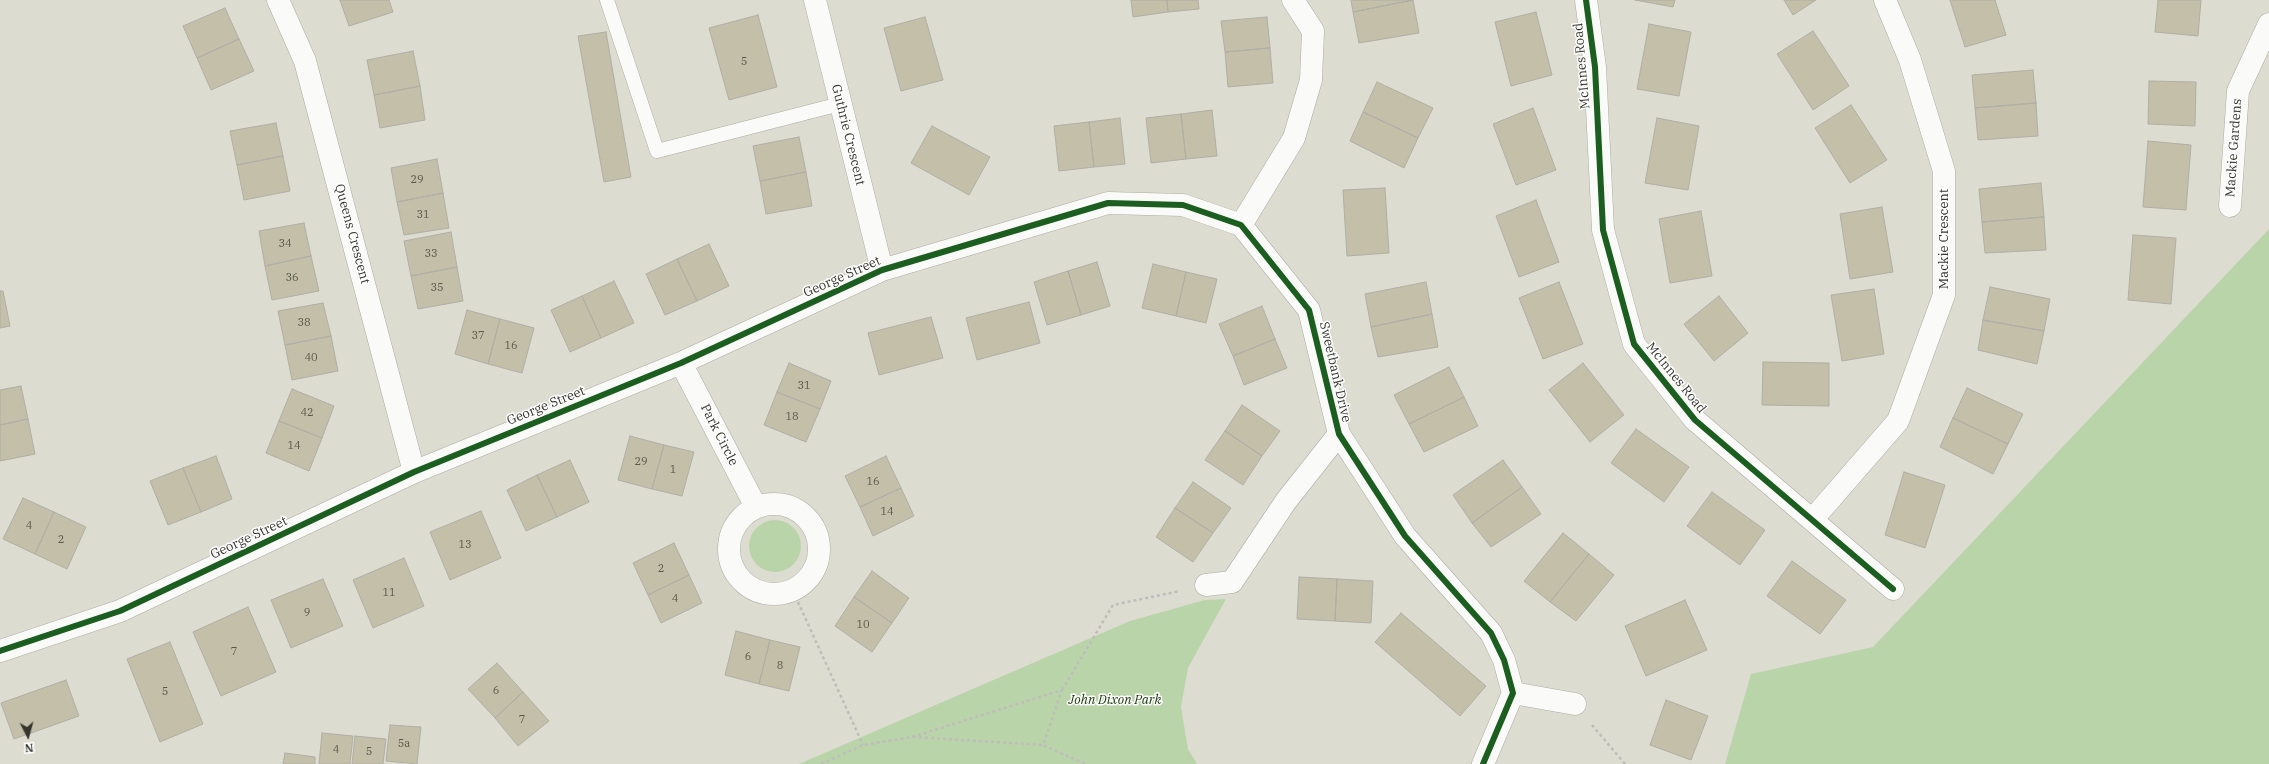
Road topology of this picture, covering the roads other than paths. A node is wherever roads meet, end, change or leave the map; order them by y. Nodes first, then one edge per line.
1 (278, 0) edge
2 (607, 0) edge
3 (814, 0) edge
4 (1293, 0) edge
5 (1586, 0) edge
6 (1885, 0) edge
7 (2269, 24) edge
8 (840, 104) junction
9 (2230, 206) dead end
10 (1241, 225) junction
11 (882, 270) junction
12 (681, 363) junction
13 (1339, 434) junction
14 (414, 472) junction
15 (756, 507) junction
16 (1812, 520) junction
17 (1206, 585) road end
18 (1893, 589) dead end
19 (0, 651) edge
20 (1513, 693) junction
21 (1575, 704) road end
22 (1483, 764) edge

1 - 14 street, Queens Crescent
2 - 8 lane
3 - 8 street, Guthrie Crescent
4 - 10 street
5 - 16 street, McInnes Road
6 - 16 street, Mackie Crescent
7 - 9 street, Mackie Gardens
8 - 11 street, Guthrie Crescent
10 - 11 street, George Street
10 - 13 street, Sweetbank Drive
11 - 12 street, George Street
12 - 14 street, George Street
12 - 15 street, Park Circle
13 - 17 street, Sweetbank Drive
13 - 20 street, Sweetbank Drive
14 - 19 street, George Street
15 - 15 street
16 - 18 street, McInnes Road
20 - 21 street
20 - 22 street

